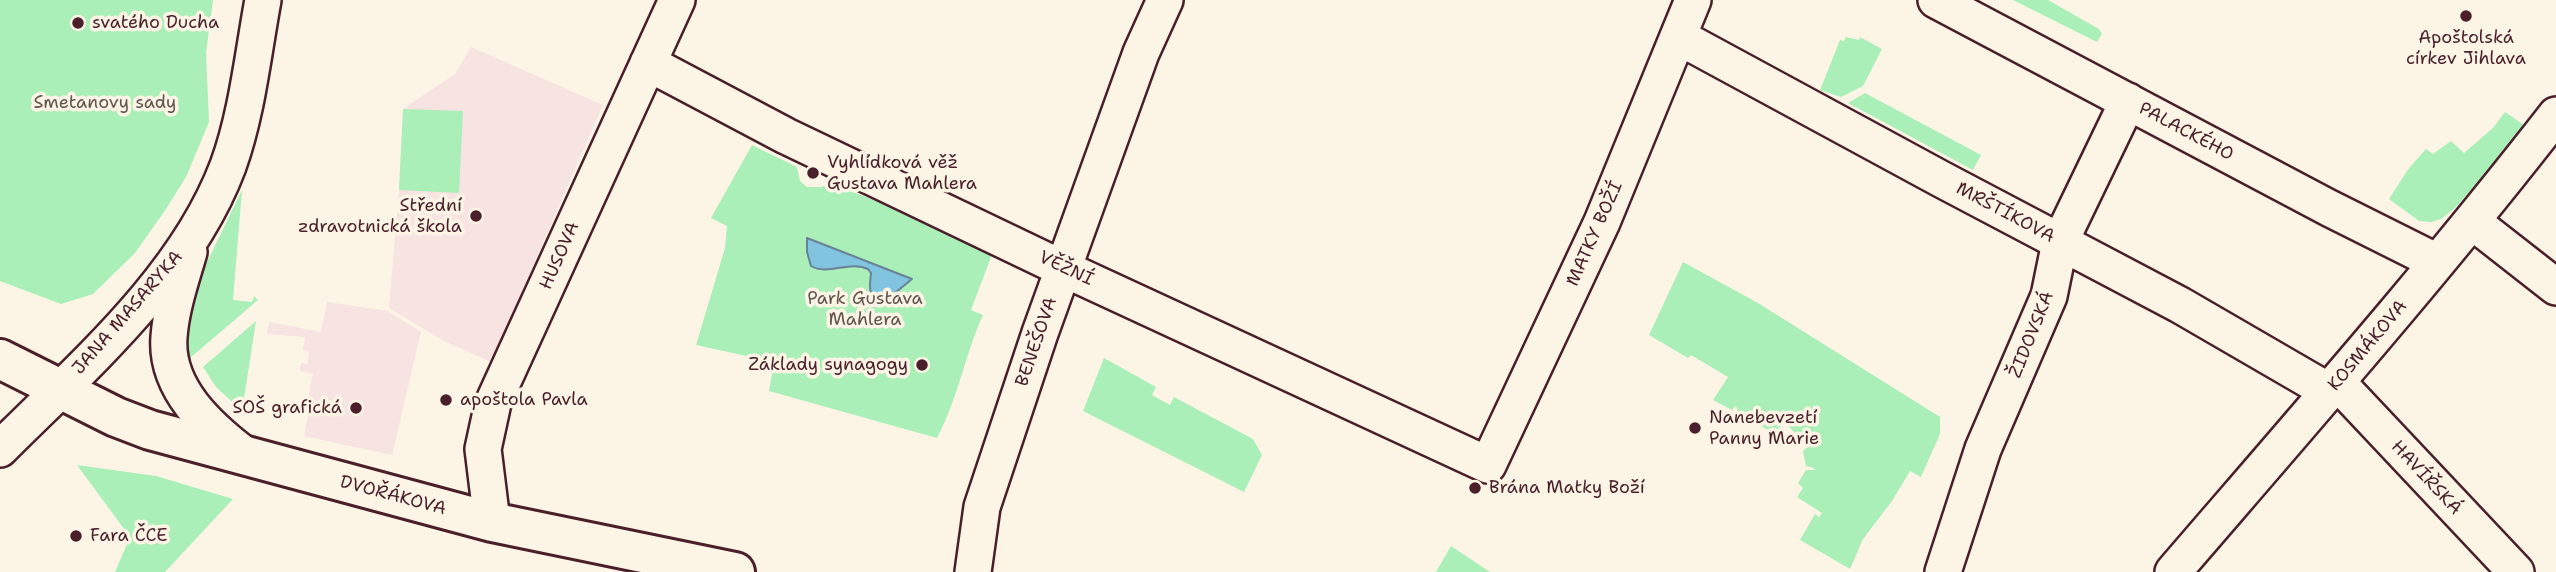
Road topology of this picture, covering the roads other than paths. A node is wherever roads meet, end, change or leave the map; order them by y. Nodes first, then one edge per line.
1 (263, 0) edge
2 (677, 0) edge
3 (1165, 0) edge
4 (1693, 0) edge
5 (1936, 0) edge
6 (1679, 37) junction
7 (648, 63) junction
8 (2128, 102) junction
9 (2556, 115) edge
10 (2473, 222) junction
11 (194, 236) junction
12 (2060, 242) junction
13 (2437, 262) junction
14 (1062, 267) junction
15 (2556, 287) edge
16 (0, 359) edge
17 (2334, 387) junction
18 (61, 390) junction
19 (0, 449) edge
20 (245, 455) junction
21 (1488, 465) joint
22 (492, 522) junction
23 (735, 572) edge
24 (973, 572) edge
25 (1943, 572) edge
26 (2173, 572) edge
27 (2516, 572) edge

1 - 11 street, JANA MASARYKA
2 - 7 street, HUSOVA
3 - 14 street, BENEŠOVA
4 - 6 street, MATKY BOŽÍ
5 - 8 street, PALACKÉHO
6 - 12 street, MRŠTÍKOVA
6 - 21 street, MATKY BOŽÍ
7 - 14 street, VĚŽNÍ
7 - 22 street, HUSOVA
8 - 12 street, ŽIDOVSKÁ
8 - 13 street, PALACKÉHO
9 - 10 street, KOSMÁKOVA
10 - 13 street, KOSMÁKOVA
10 - 15 street
11 - 18 street, JANA MASARYKA
11 - 20 street, JANA MASARYKA
12 - 17 street, MRŠTÍKOVA
12 - 25 street, ŽIDOVSKÁ
13 - 17 street, KOSMÁKOVA
14 - 21 street, VĚŽNÍ
14 - 24 street, BENEŠOVA
16 - 18 main road, DVOŘÁKOVA
17 - 26 street, KOSMÁKOVA
17 - 27 street, HAVÍŘSKÁ
18 - 19 street, JANA MASARYKA
18 - 20 main road, DVOŘÁKOVA
20 - 22 main road, DVOŘÁKOVA
22 - 23 main road, DVOŘÁKOVA

